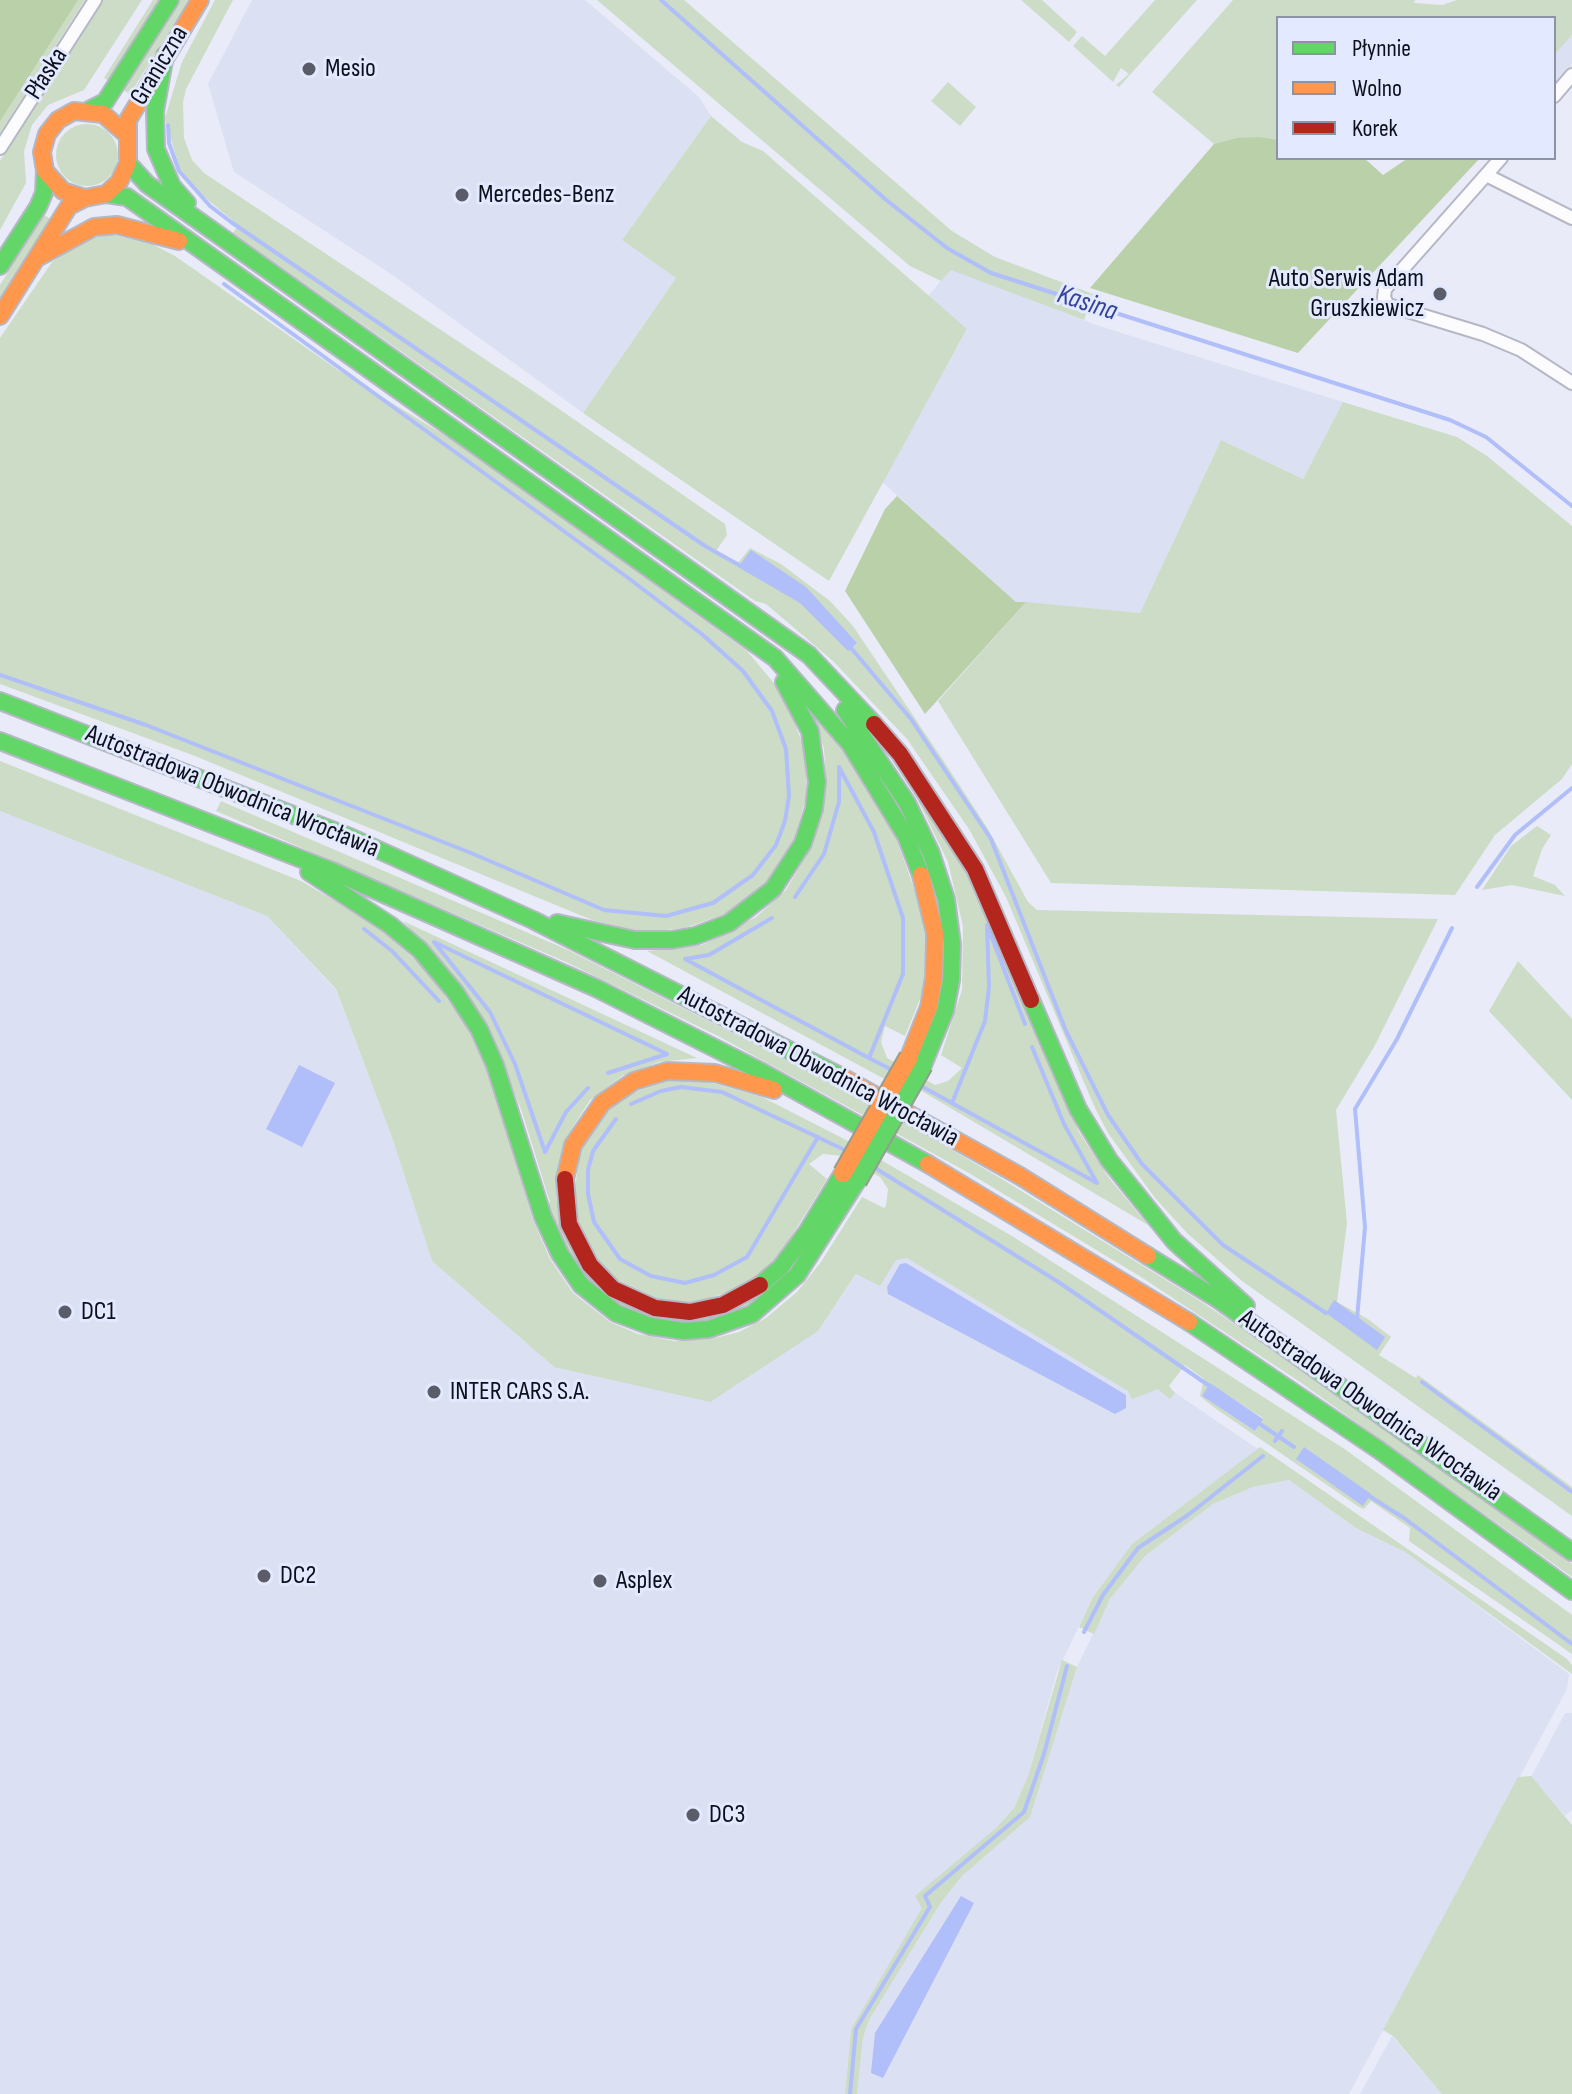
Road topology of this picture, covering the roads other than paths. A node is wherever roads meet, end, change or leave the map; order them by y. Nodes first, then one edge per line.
1 (95, 0) edge
2 (170, 0) edge
3 (200, 0) edge
4 (165, 55) junction
5 (1572, 75) edge
6 (1556, 94) edge
7 (89, 110) junction
8 (126, 134) junction
9 (0, 148) edge
10 (1499, 160) edge
11 (128, 163) junction
12 (45, 171) junction
13 (1486, 175) junction
14 (106, 194) junction
15 (85, 198) junction
16 (1572, 218) edge
17 (209, 227) junction
18 (196, 246) junction
19 (37, 258) junction
20 (0, 266) edge
21 (0, 316) edge
22 (1572, 383) edge
23 (772, 629) junction
24 (738, 630) junction
25 (0, 701) edge
26 (0, 741) edge
27 (263, 845) junction
28 (533, 920) junction
29 (916, 1061) junction
30 (825, 1106) junction
31 (850, 1177) junction
32 (1273, 1336) junction
33 (1572, 1552) edge
34 (1572, 1591) edge

1 - 9 street, Płaska
2 - 7 main road, Graniczna
3 - 4 main road, Graniczna
4 - 8 main road, Graniczna
4 - 17 main road
5 - 6 street
7 - 8 main road
7 - 12 main road
8 - 11 main road
10 - 13 street
11 - 14 main road
11 - 17 main road
12 - 15 main road
12 - 20 main road
13 - 16 street
13 - 22 street
14 - 15 main road
14 - 18 main road
15 - 19 main road
17 - 23 main road
18 - 19 main road
18 - 24 main road
19 - 21 main road
23 - 29 main road
23 - 32 main road
24 - 28 main road
24 - 29 main road
25 - 28 main road, Autostradowa Obwodnica Wrocławia
26 - 27 main road, Autostradowa Obwodnica Wrocławia
27 - 30 main road, Autostradowa Obwodnica Wrocławia
27 - 31 main road
28 - 32 main road, Autostradowa Obwodnica Wrocławia
29 - 31 main road, bridge
30 - 31 main road
30 - 34 main road, Autostradowa Obwodnica Wrocławia
32 - 33 main road, Autostradowa Obwodnica Wrocławia

